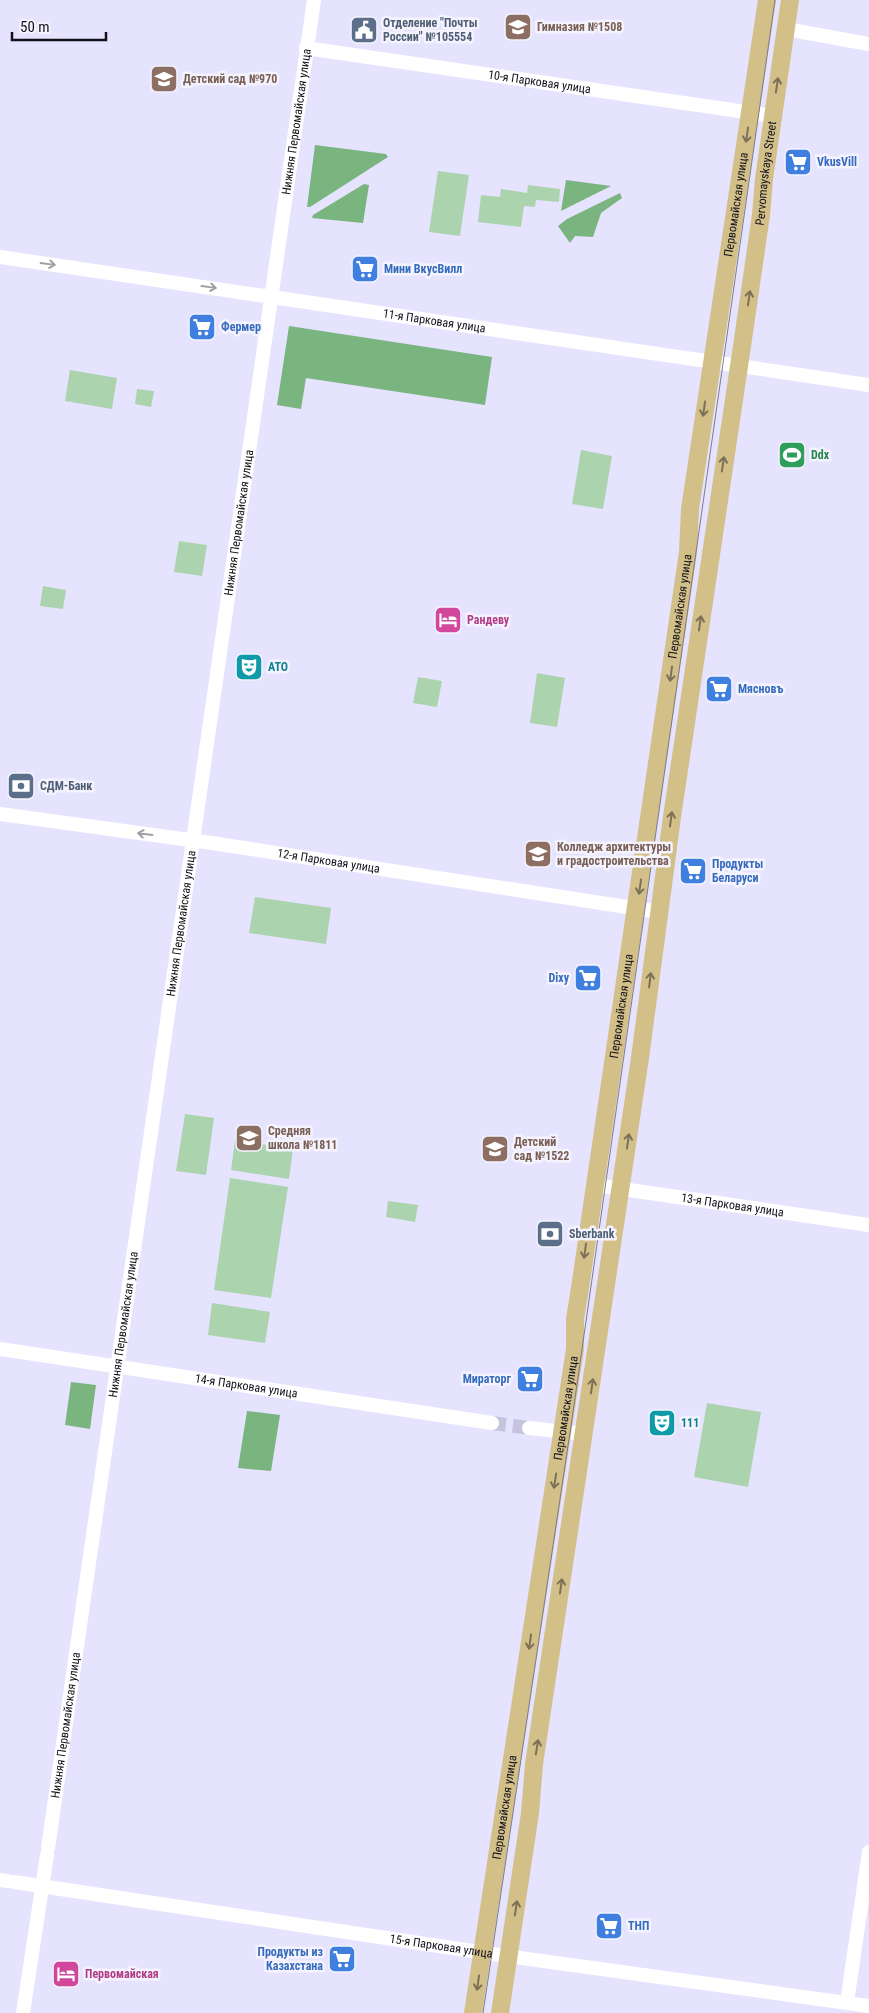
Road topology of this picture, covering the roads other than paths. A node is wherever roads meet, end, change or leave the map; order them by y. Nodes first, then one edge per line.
1 (314, 0) edge
2 (767, 0) edge
3 (790, 0) edge
4 (786, 29) junction
5 (869, 44) edge
6 (306, 48) junction
7 (751, 113) junction
8 (773, 116) junction
9 (0, 257) edge
10 (271, 296) junction
11 (712, 360) junction
12 (739, 364) junction
13 (869, 385) edge
14 (0, 814) edge
15 (194, 840) junction
16 (637, 908) junction
17 (659, 912) junction
18 (595, 1186) junction
19 (620, 1189) junction
20 (869, 1225) edge
21 (0, 1349) edge
22 (117, 1367) junction
23 (492, 1423) tunnel mouth
24 (530, 1428) tunnel mouth
25 (563, 1432) junction
26 (585, 1434) junction
27 (869, 1852) edge
28 (7, 1881) edge
29 (43, 1886) junction
30 (482, 1952) junction
31 (509, 1956) junction
32 (847, 2002) junction
33 (869, 2006) edge
34 (23, 2013) edge
35 (473, 2013) edge
36 (500, 2013) edge

1 - 6 street, Нижняя Первомайская улица
2 - 7 main road, Первомайская улица
3 - 4 main road, Pervomayskaya Street
4 - 5 street
8 -> 4 main road, Pervomayskaya Street
6 - 7 street, 10-я Парковая улица
6 - 10 street, Нижняя Первомайская улица
7 - 8 street, 10-я Парковая улица
7 -> 11 main road, Первомайская улица
12 -> 8 main road, Pervomayskaya Street
9 -> 10 street, 11-я Парковая улица
10 - 11 street, 11-я Парковая улица
10 - 15 street, Нижняя Первомайская улица
11 - 12 street, 11-я Парковая улица
11 -> 16 main road, Первомайская улица
12 - 13 street, 11-я Парковая улица
17 -> 12 main road, Первомайская улица
15 -> 14 street, 12-я Парковая улица
15 - 16 street, 12-я Парковая улица
15 - 22 street, Нижняя Первомайская улица
16 - 17 street, 12-я Парковая улица
16 - 18 main road, Первомайская улица
19 -> 17 main road, Первомайская улица
18 - 19 street, 13-я Парковая улица
18 -> 25 main road, Первомайская улица
19 - 20 street, 13-я Парковая улица
26 -> 19 main road, Первомайская улица
21 - 22 street, 14-я Парковая улица
22 - 23 street, 14-я Парковая улица
22 - 29 street, Нижняя Первомайская улица
24 - 25 street
25 - 26 street
25 -> 30 main road, Первомайская улица
31 -> 26 main road, Первомайская улица
27 - 32 street
28 - 29 street, 15-я Парковая улица
29 - 30 street, 15-я Парковая улица
29 - 34 street, Нижняя Первомайская улица
30 - 31 street, 15-я Парковая улица
30 -> 35 main road, Первомайская улица
31 - 32 street, 15-я Парковая улица
31 - 36 main road, Первомайская улица
32 - 33 street, 15-я Парковая улица

